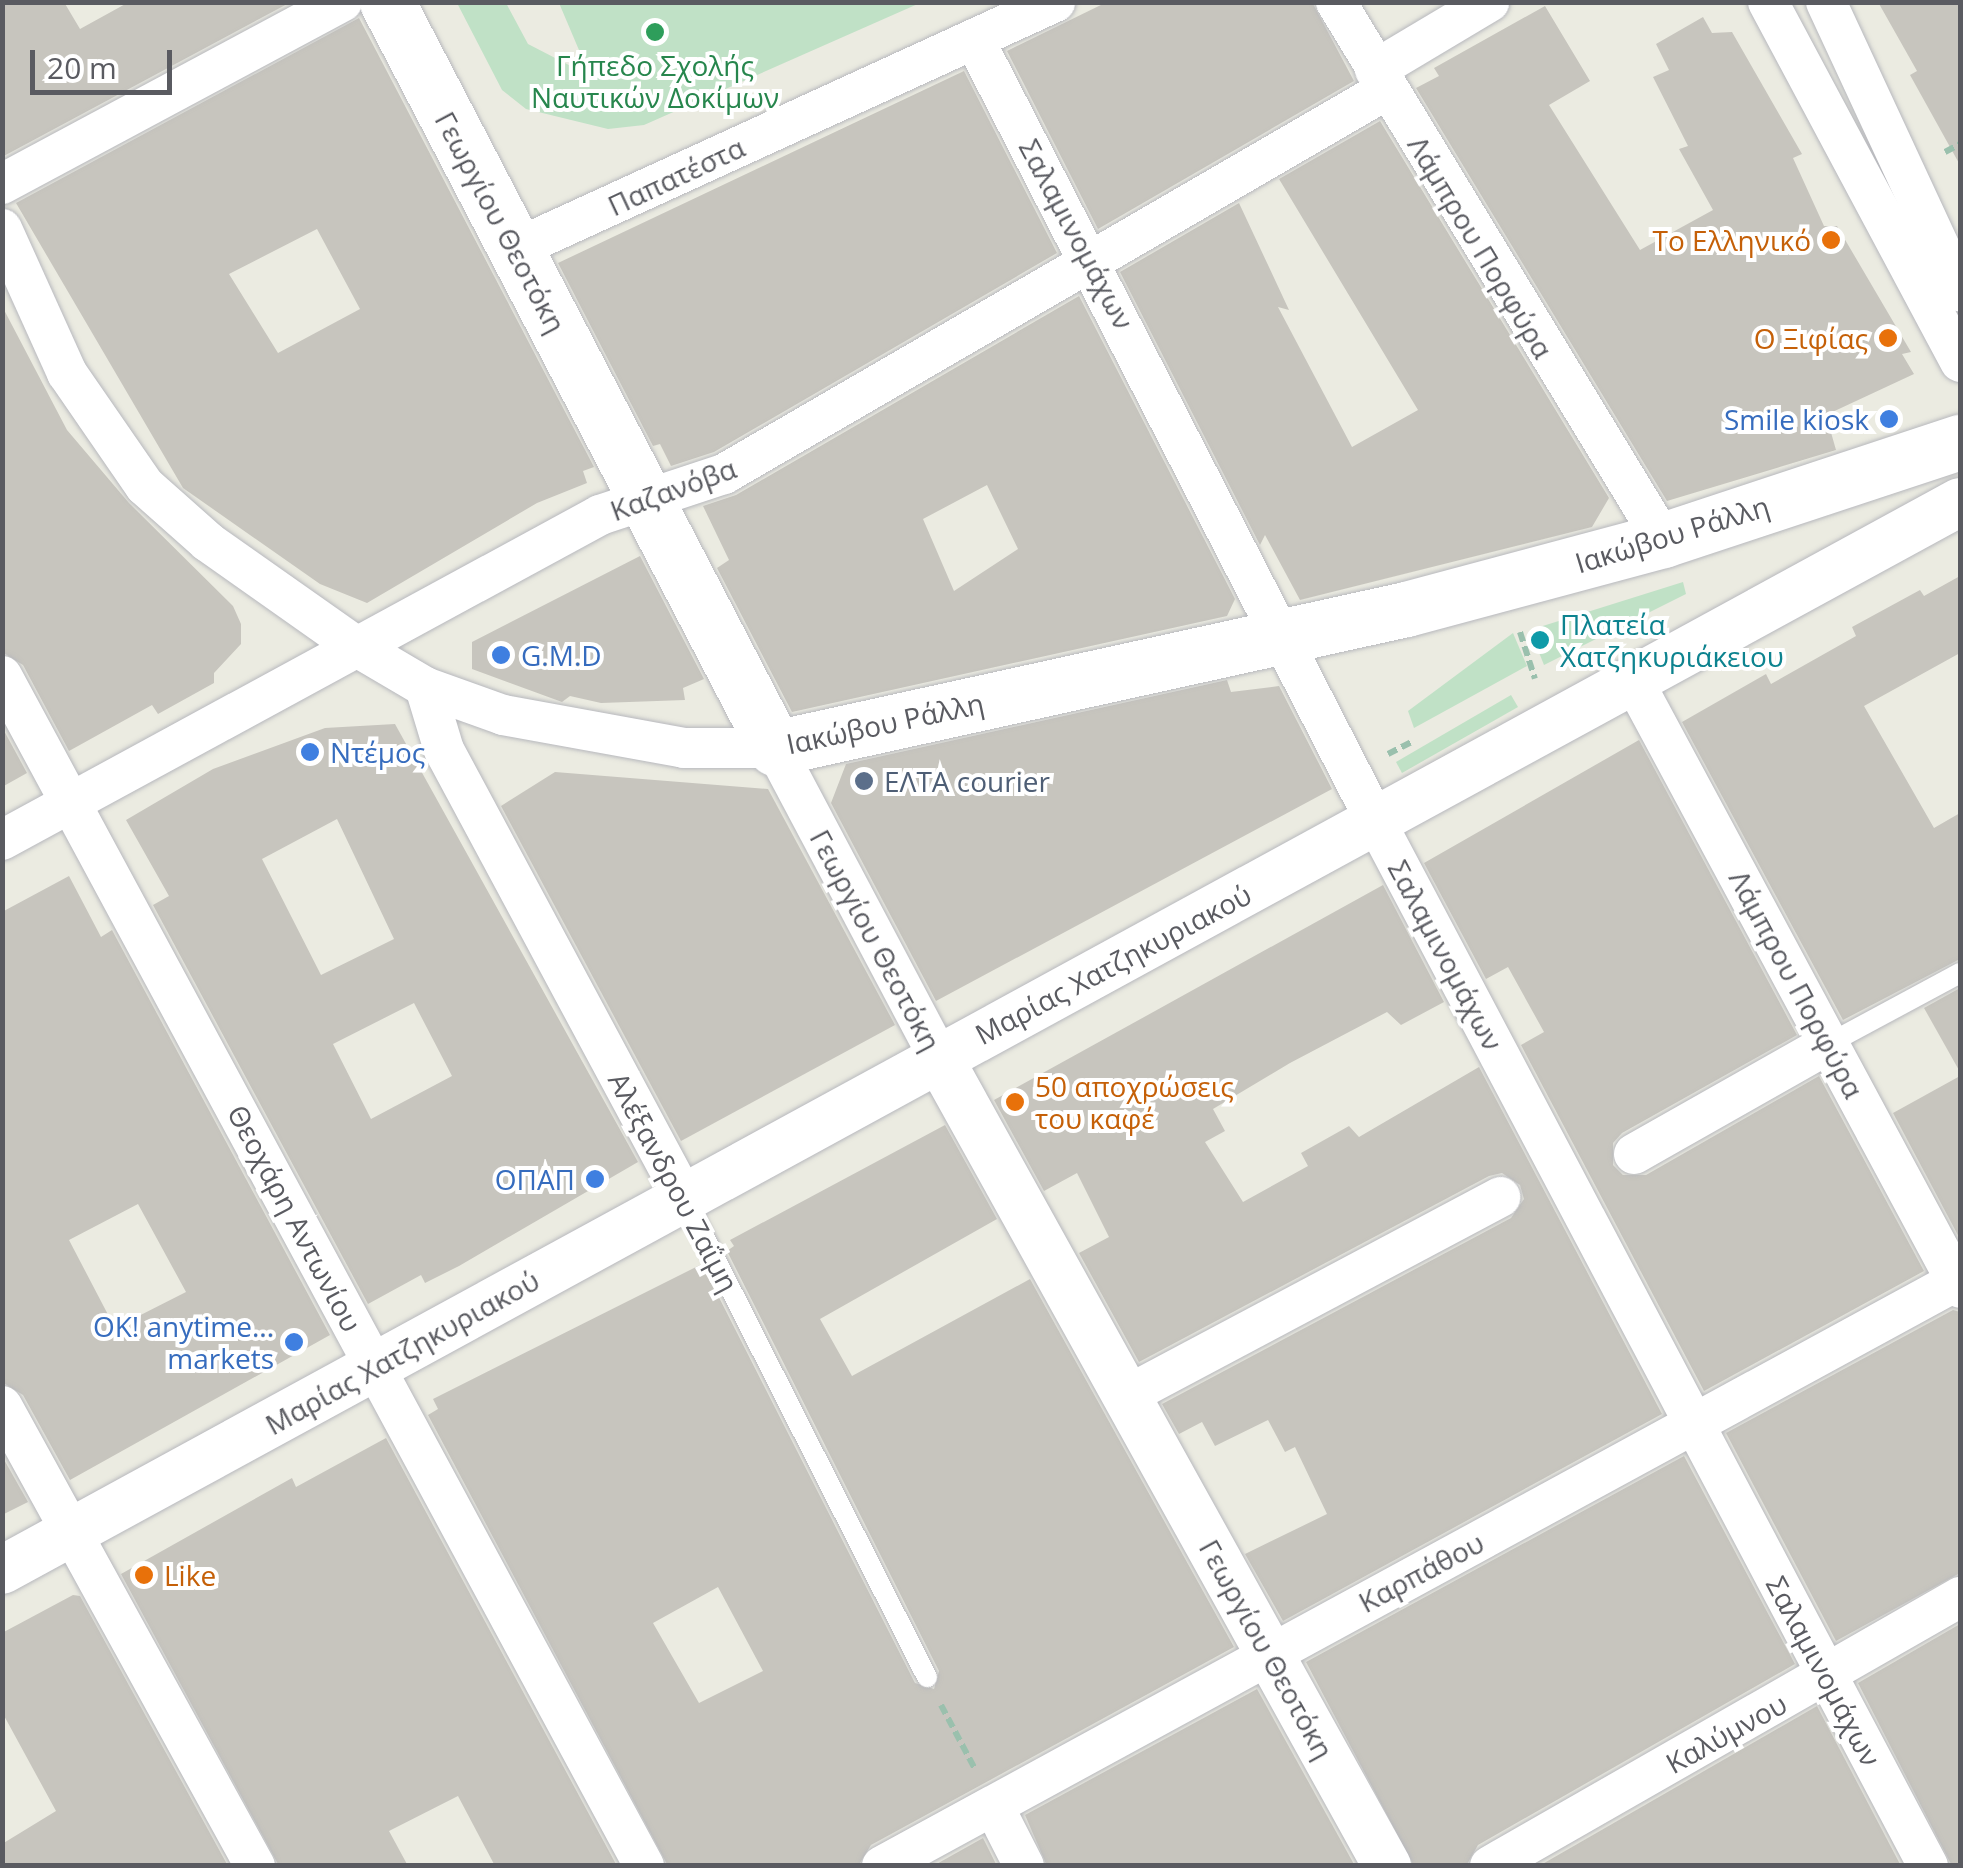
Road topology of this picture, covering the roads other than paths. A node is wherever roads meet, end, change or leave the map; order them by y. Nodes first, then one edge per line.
1 (342, 2) edge
2 (387, 2) edge
3 (1055, 2) edge
4 (1336, 2) edge
5 (1489, 2) edge
6 (1768, 2) edge
7 (1826, 2) edge
8 (974, 39) junction
9 (1380, 80) junction
10 (2, 184) edge
11 (2, 229) edge
12 (516, 249) junction
13 (1094, 265) junction
14 (1960, 291) edge
15 (1960, 362) edge
16 (1960, 442) edge
17 (647, 501) junction
18 (1960, 502) edge
19 (1663, 540) junction
20 (1283, 635) junction
21 (357, 648) junction
22 (2, 676) edge
23 (1632, 680) junction
24 (425, 686) junction
25 (776, 748) junction
26 (70, 803) junction
27 (1376, 822) junction
28 (2, 840) edge
29 (1960, 972) edge
30 (1830, 1043) junction
31 (938, 1058) junction
32 (1634, 1154) dead end
33 (1500, 1198) dead end
34 (685, 1199) junction
35 (1959, 1282) edge
36 (374, 1366) junction
37 (1126, 1396) junction
38 (2, 1406) edge
39 (1693, 1425) junction
40 (72, 1532) junction
41 (2, 1570) edge
42 (1960, 1597) edge
43 (1269, 1654) junction
44 (926, 1677) road end
45 (1826, 1677) junction
46 (994, 1807) junction
47 (255, 1866) edge
48 (644, 1866) edge
49 (882, 1866) edge
50 (1024, 1866) edge
51 (1387, 1866) edge
52 (1490, 1866) edge
53 (1928, 1866) edge

1 - 10 street
2 - 12 main road, Γεωργίου Θεοτόκη
3 - 8 street, Παπατέστα
4 - 9 street, Λάμπρου Πορφύρα
5 - 9 street, Καζανόβα
6 - 15 street
7 - 14 street
8 - 12 street, Παπατέστα
8 - 13 street, Σαλαμινομάχων
9 - 13 street, Καζανόβα
9 - 19 street, Λάμπρου Πορφύρα
11 - 21 street, Ιακώβου Ράλλη
12 - 17 main road, Γεωργίου Θεοτόκη
13 - 17 street, Καζανόβα
13 - 20 street, Σαλαμινομάχων
16 - 19 main road, Ιακώβου Ράλλη
17 - 21 street, Καζανόβα
17 - 25 main road, Γεωργίου Θεοτόκη
18 - 23 street, Μαρίας Χατζηκυριακού
19 - 20 main road, Ιακώβου Ράλλη
20 - 25 main road, Ιακώβου Ράλλη
20 - 27 street, Σαλαμινομάχων
21 - 24 street, Ιακώβου Ράλλη
21 - 26 street, Καζανόβα
22 - 26 street, Θεοχάρη Αντωνίου
23 - 27 street, Μαρίας Χατζηκυριακού
23 - 30 street, Λάμπρου Πορφύρα
24 - 25 street, Ιακώβου Ράλλη
24 - 34 street, Αλέξανδρου Ζαΐμη
25 - 31 street, Γεωργίου Θεοτόκη
26 - 28 street, Καζανόβα
26 - 36 street, Θεοχάρη Αντωνίου
27 - 31 street, Μαρίας Χατζηκυριακού
27 - 39 street, Σαλαμινομάχων
29 - 30 lane
30 - 32 street
30 - 35 street, Λάμπρου Πορφύρα
31 - 34 street, Μαρίας Χατζηκυριακού
31 - 37 street, Γεωργίου Θεοτόκη
33 - 37 street
34 - 36 street, Μαρίας Χατζηκυριακού
34 - 44 lane, Αλέξανδρου Ζαΐμη
35 - 39 street, Καρπάθου
36 - 40 street, Μαρίας Χατζηκυριακού
36 - 48 street, Θεοχάρη Αντωνίου
37 - 43 street, Γεωργίου Θεοτόκη
38 - 40 street
39 - 43 street, Καρπάθου
39 - 45 street, Σαλαμινομάχων
40 - 41 street, Μαρίας Χατζηκυριακού
40 - 47 street
42 - 45 street, Καλύμνου
43 - 46 street, Καρπάθου
43 - 51 street, Γεωργίου Θεοτόκη
45 - 52 street, Καλύμνου
45 - 53 street, Σαλαμινομάχων
46 - 49 street, Καρπάθου
46 - 50 street

